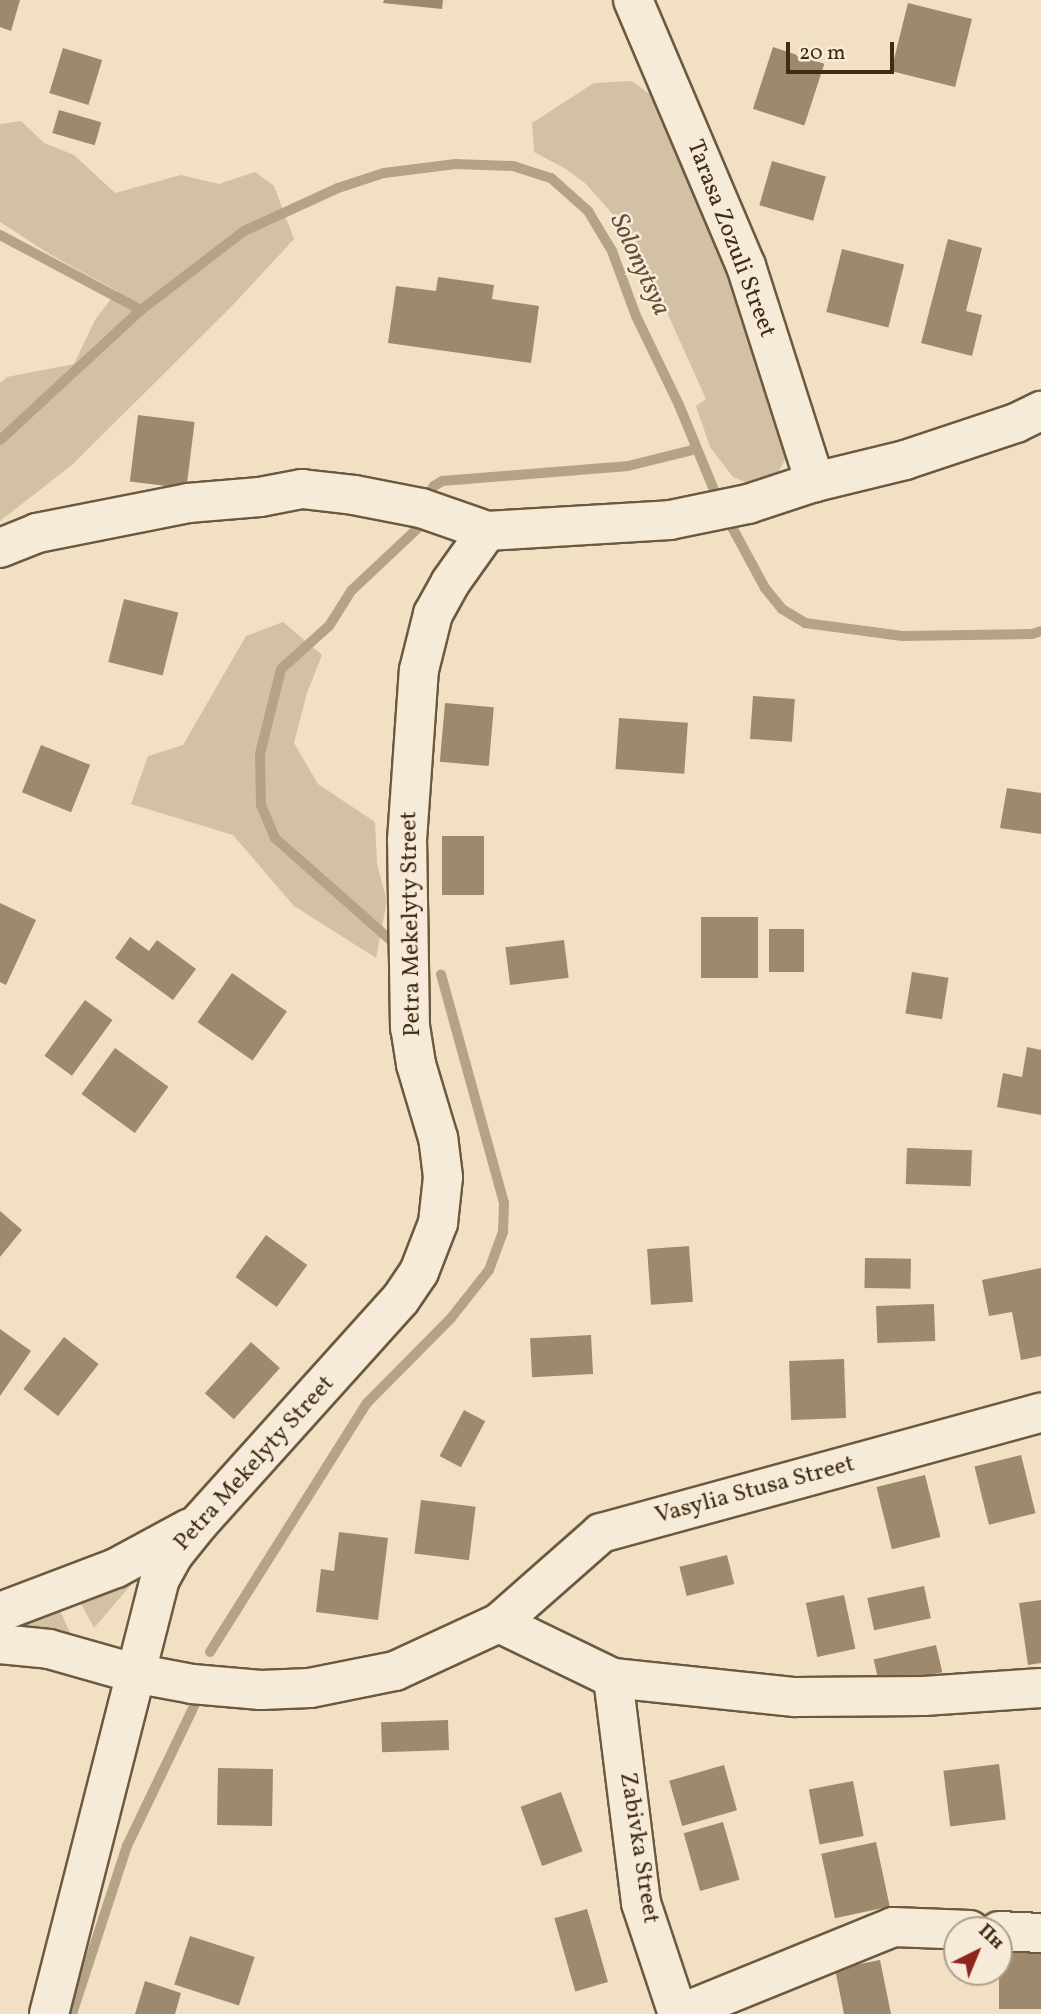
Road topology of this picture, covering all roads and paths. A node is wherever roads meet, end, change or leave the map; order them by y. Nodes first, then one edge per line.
1 (633, 0) edge
2 (1041, 411) edge
3 (815, 482) junction
4 (487, 531) junction
5 (0, 548) edge
6 (1041, 1413) edge
7 (199, 1523) junction
8 (0, 1612) edge
9 (499, 1623) junction
10 (0, 1644) edge
11 (134, 1673) junction
12 (613, 1678) junction
13 (1041, 1688) edge
14 (943, 1929) edge
15 (1013, 1932) edge
16 (1041, 1933) edge
17 (49, 2014) edge
18 (679, 2014) edge

1 - 3 street, Tarasa Zozuli Street
2 - 3 street
3 - 4 street
4 - 5 street
4 - 7 street, Petra Mekelyty Street
6 - 9 street, Vasylia Stusa Street
7 - 8 street
7 - 11 street, Petra Mekelyty Street
9 - 11 street
9 - 12 street
10 - 11 street
11 - 17 street, Petra Mekelyty Street
12 - 13 street
12 - 18 street, Zabivka Street
14 - 18 street
15 - 16 street

